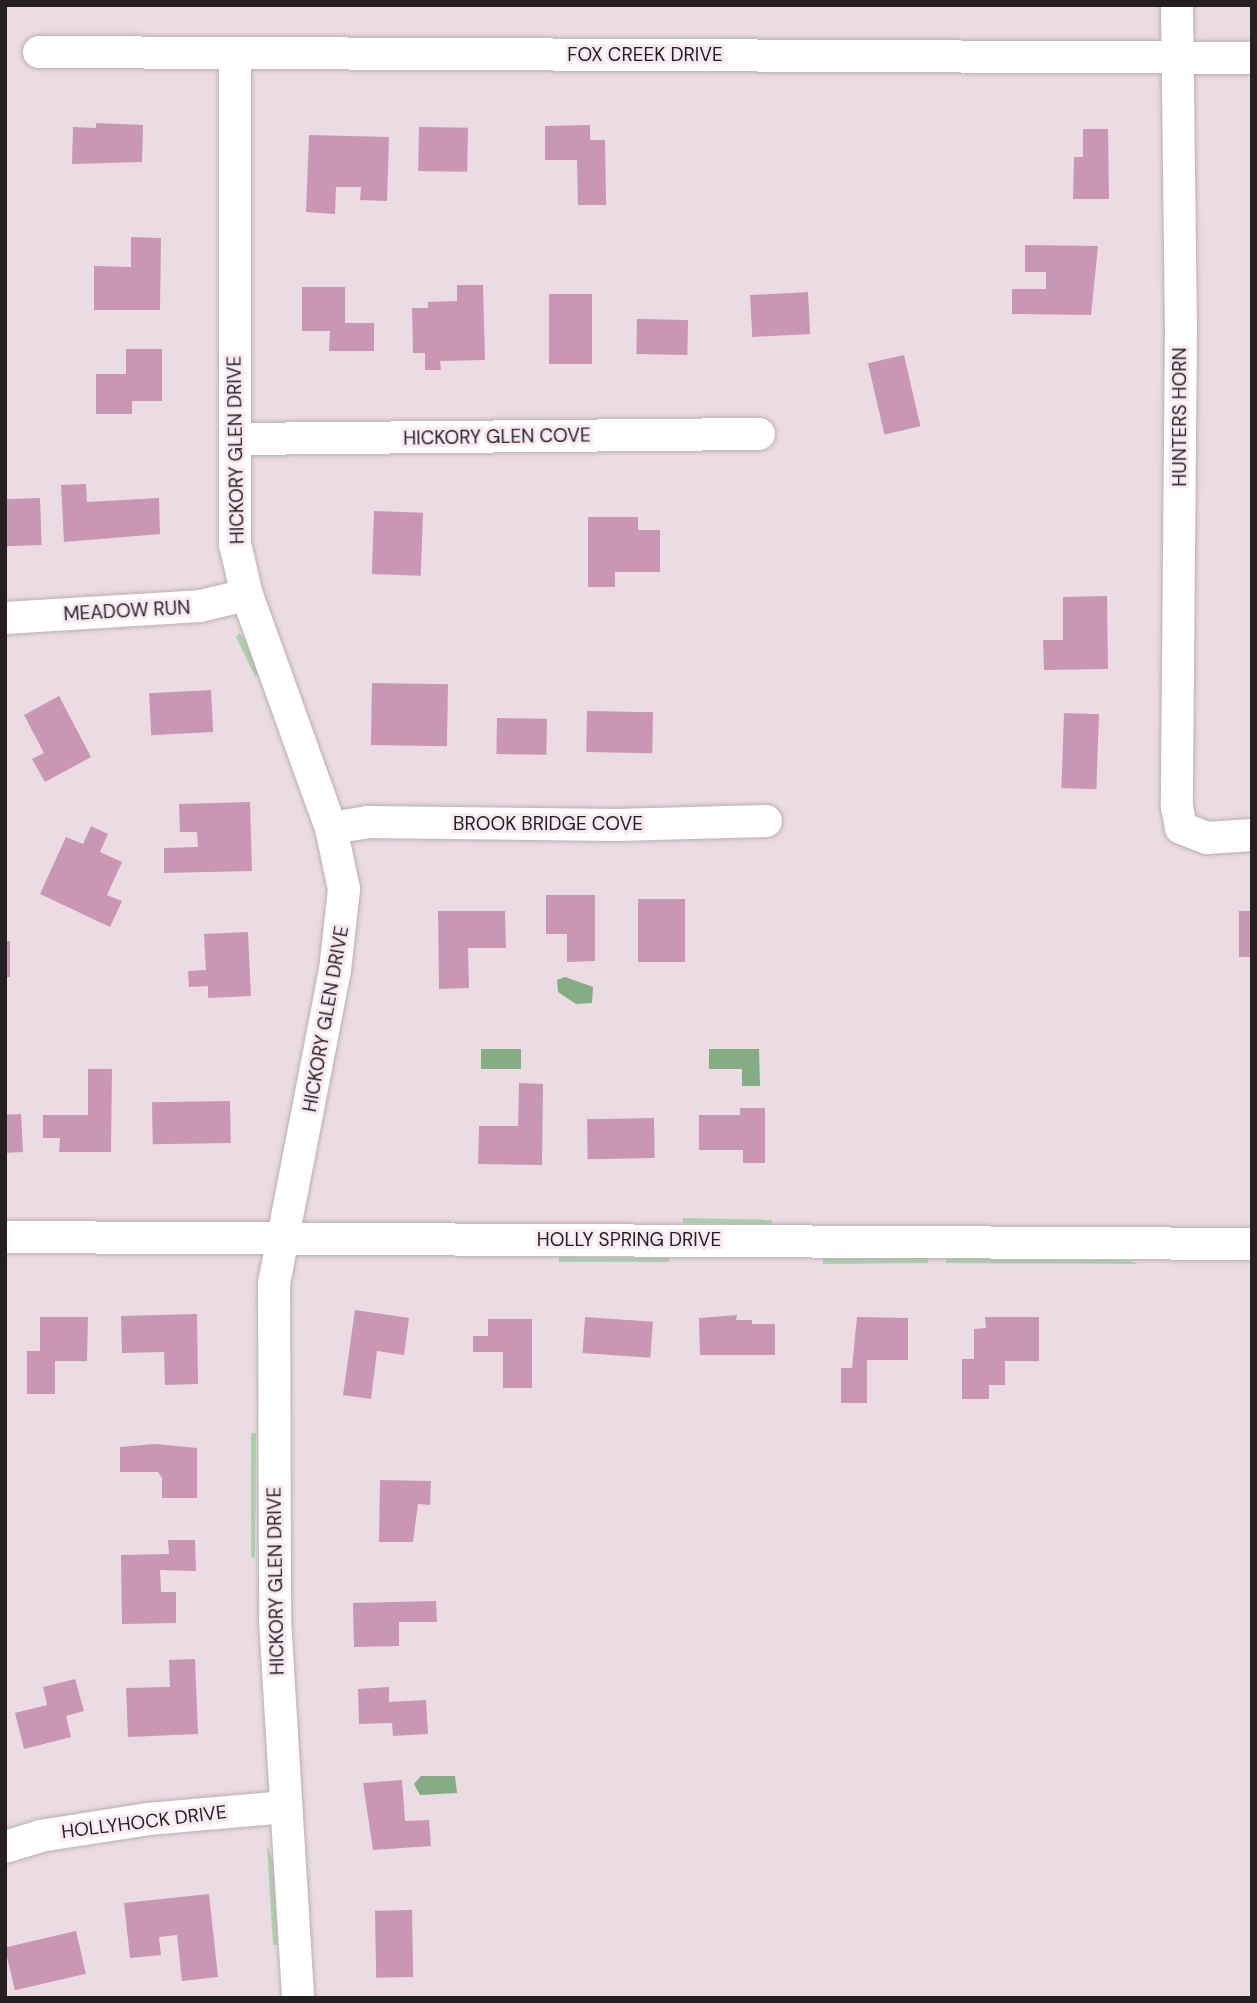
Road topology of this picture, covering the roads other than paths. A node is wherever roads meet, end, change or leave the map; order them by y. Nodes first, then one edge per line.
1 (1177, 5) edge
2 (39, 52) dead end
3 (235, 53) junction
4 (1180, 57) junction
5 (1252, 58) edge
6 (760, 434) dead end
7 (235, 439) junction
8 (247, 595) junction
9 (5, 618) edge
10 (766, 821) dead end
11 (331, 828) junction
12 (1252, 835) edge
13 (5, 1237) edge
14 (281, 1239) junction
15 (1252, 1244) edge
16 (285, 1807) junction
17 (5, 1847) edge
18 (298, 1998) edge

1 - 4 street, HUNTERS HORN
2 - 3 street, FOX CREEK DRIVE
3 - 4 street, FOX CREEK DRIVE
3 - 7 street, HICKORY GLEN DRIVE
4 - 5 street, FOX CREEK DRIVE
4 - 12 street, HUNTERS HORN
6 - 7 street, HICKORY GLEN COVE
7 - 8 street, HICKORY GLEN DRIVE
8 - 9 street, MEADOW RUN
8 - 11 street, HICKORY GLEN DRIVE
10 - 11 street, BROOK BRIDGE COVE
11 - 14 street, HICKORY GLEN DRIVE
13 - 14 street, HOLLY SPRING DRIVE
14 - 15 street, HOLLY SPRING DRIVE
14 - 16 street, HICKORY GLEN DRIVE
16 - 17 street, HOLLYHOCK DRIVE
16 - 18 street, HICKORY GLEN DRIVE

